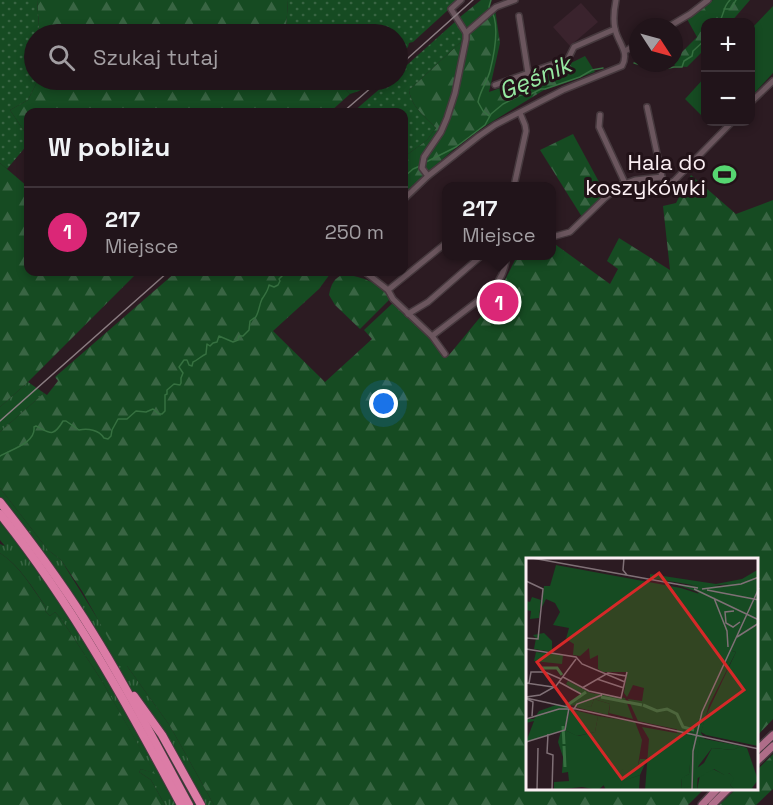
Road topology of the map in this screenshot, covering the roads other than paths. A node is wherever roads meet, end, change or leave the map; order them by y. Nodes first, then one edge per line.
1 (461, 0) edge
2 (515, 0) edge
3 (616, 0) edge
4 (708, 0) edge
5 (519, 16) dead end
6 (683, 18) edge
7 (615, 29) junction
8 (466, 33) junction
9 (629, 49) edge
10 (625, 51) junction
11 (528, 73) junction
12 (773, 81) edge
13 (495, 85) dead end
14 (755, 98) edge
15 (647, 107) dead end
16 (520, 113) junction
17 (600, 116) dead end
18 (728, 126) edge
19 (428, 176) junction
20 (662, 177) junction
21 (515, 182) edge
22 (625, 183) junction
23 (408, 195) edge
24 (556, 236) edge
25 (442, 247) edge
26 (475, 260) edge
27 (506, 260) edge
28 (408, 274) edge
29 (371, 276) edge
30 (406, 276) edge
31 (388, 290) junction
32 (408, 314) junction
33 (432, 336) junction
34 (445, 354) dead end
35 (0, 502) edge
36 (0, 514) edge
37 (120, 678) junction
38 (773, 735) edge
39 (773, 746) edge
40 (758, 749) edge
41 (758, 760) edge
42 (717, 790) edge
43 (728, 790) edge
44 (182, 805) edge
45 (189, 805) edge
46 (201, 805) edge
47 (702, 805) edge
48 (712, 805) edge

1 - 8 street
2 - 8 street
3 - 7 street
4 - 6 street
5 - 11 street
7 - 10 street
7 - 11 street
8 - 19 street
9 - 10 street
10 - 16 street
11 - 13 street
12 - 14 street
15 - 20 street
16 - 19 street
16 - 21 street
17 - 22 street
18 - 20 street
19 - 23 street
20 - 22 street
22 - 24 street
25 - 28 street
26 - 32 street
27 - 33 street
29 - 31 street
30 - 31 street
31 - 32 street
32 - 33 street
33 - 34 street
35 - 37 highway
36 - 44 highway
37 - 45 highway
37 - 46 highway
38 - 40 main road
39 - 41 main road
42 - 47 main road
43 - 48 main road

